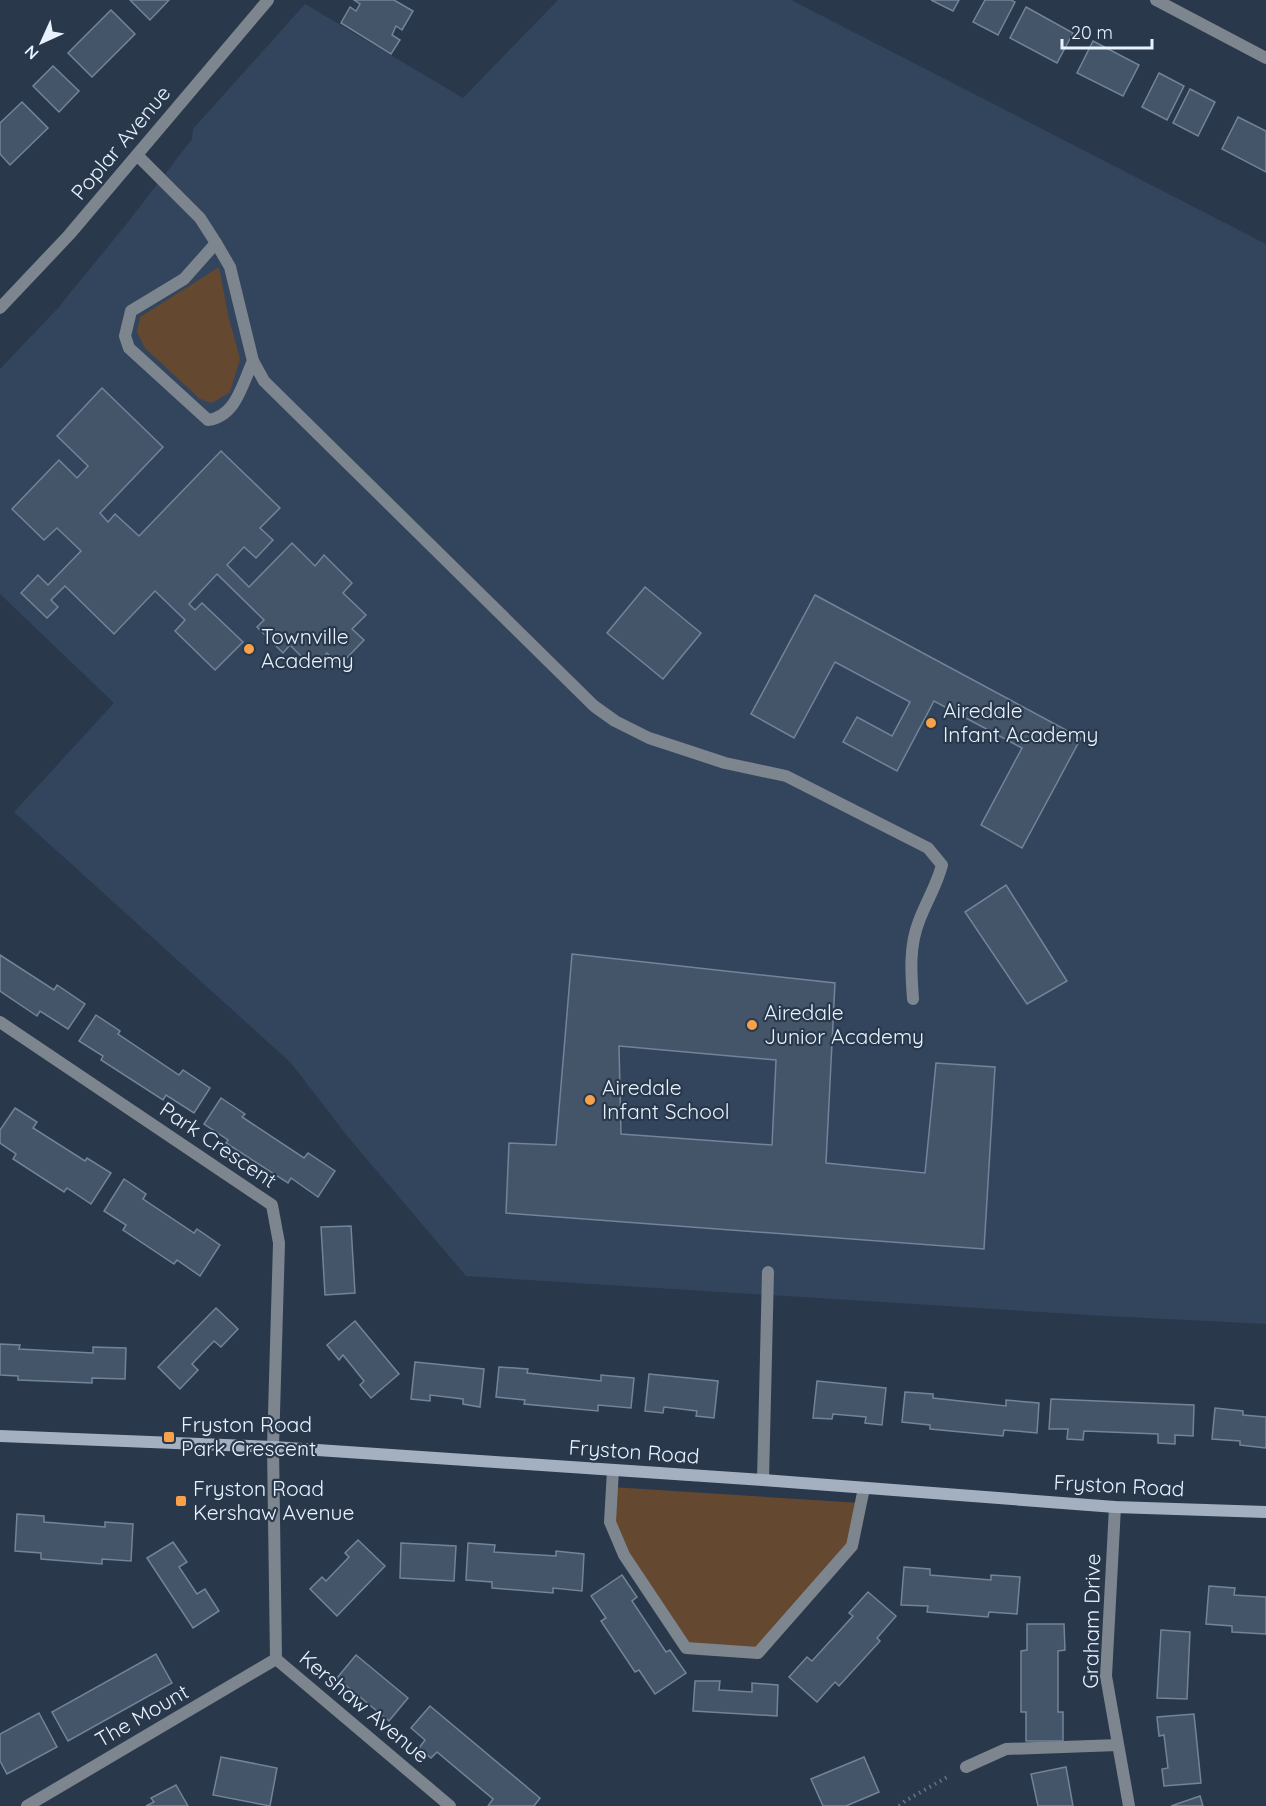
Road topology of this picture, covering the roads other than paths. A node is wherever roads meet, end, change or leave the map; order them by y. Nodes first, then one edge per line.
1 (268, 0) edge
2 (1156, 0) edge
3 (1266, 58) edge
4 (137, 155) junction
5 (216, 243) junction
6 (0, 308) edge
7 (253, 361) junction
8 (913, 999) dead end
9 (0, 1022) edge
10 (768, 1272) dead end
11 (0, 1436) edge
12 (273, 1447) junction
13 (613, 1470) junction
14 (763, 1480) junction
15 (864, 1488) junction
16 (1115, 1507) junction
17 (1266, 1512) edge
18 (276, 1659) junction
19 (1118, 1745) junction
20 (966, 1767) road end
21 (27, 1806) edge
22 (449, 1806) edge
23 (1129, 1806) edge

1 - 4 street, Poplar Avenue
2 - 3 street
4 - 5 street
4 - 6 street, Poplar Avenue
5 - 7 street
5 - 7 street
7 - 8 street
9 - 12 street, Park Crescent
10 - 14 street
11 - 12 street, Fryston Road
12 - 13 street, Fryston Road
12 - 18 street, Kershaw Avenue
13 - 14 street, Fryston Road
13 - 15 street
14 - 15 street, Fryston Road
15 - 16 street, Fryston Road
16 - 17 street, Fryston Road
16 - 19 street, Graham Drive
18 - 21 street, The Mount
18 - 22 street, Kershaw Avenue
19 - 20 street
19 - 23 street, Graham Drive

